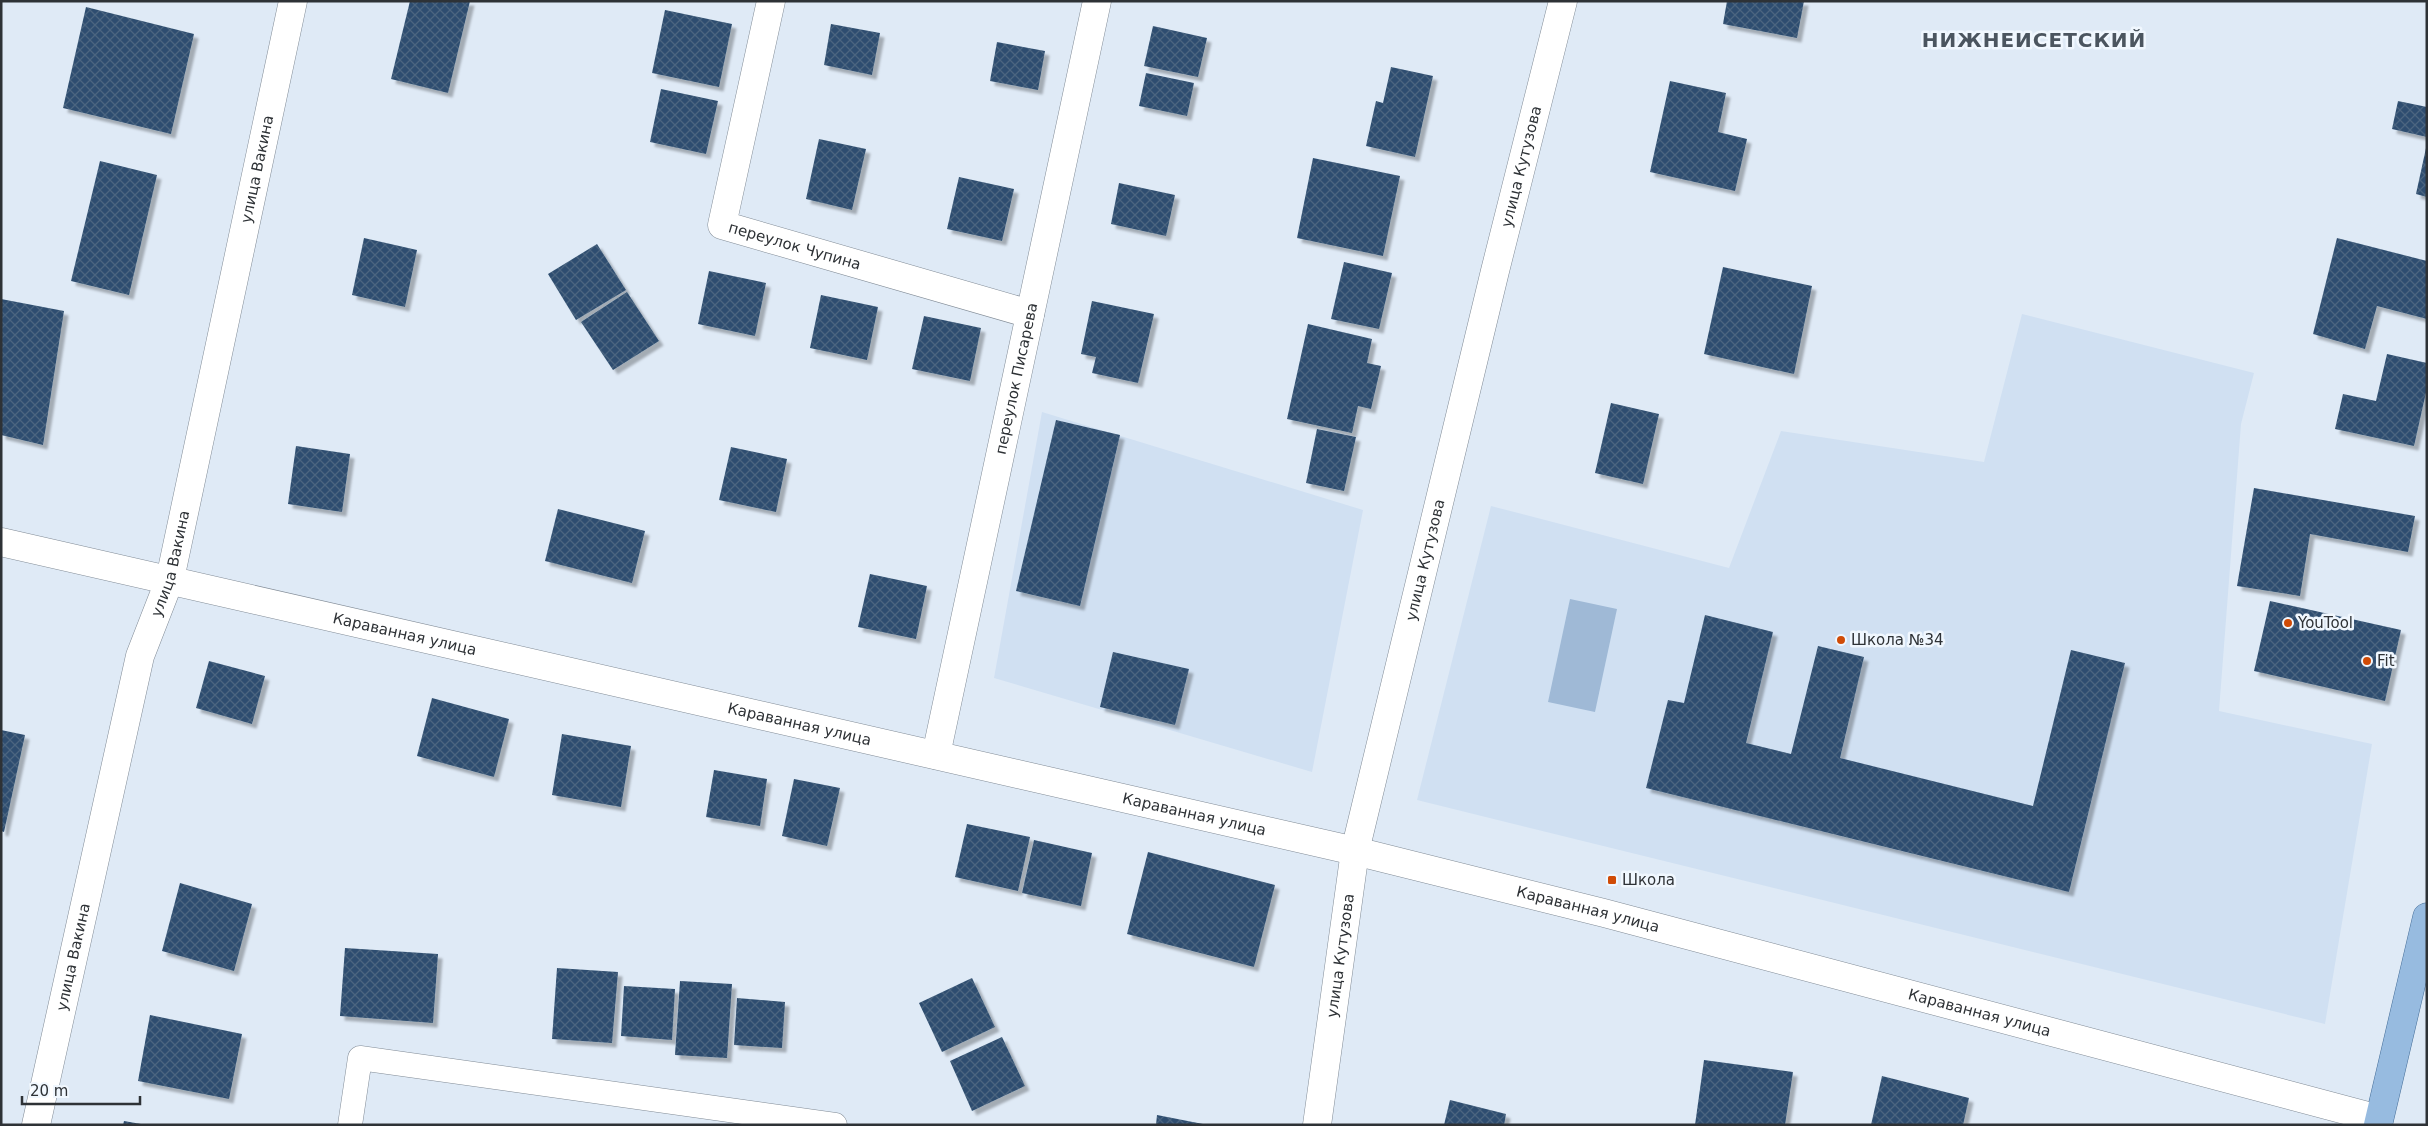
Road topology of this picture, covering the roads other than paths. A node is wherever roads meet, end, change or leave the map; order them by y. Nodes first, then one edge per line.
1 (292, 1) edge
2 (770, 1) edge
3 (1097, 1) edge
4 (1563, 1) edge
5 (1030, 314) junction
6 (1, 542) edge
7 (170, 579) junction
8 (936, 755) junction
9 (1355, 851) junction
10 (2427, 917) edge
11 (2379, 1122) edge
12 (36, 1125) edge
13 (350, 1125) edge
14 (836, 1125) edge
15 (1317, 1125) edge

1 - 7 street, улица Вакина
2 - 5 street, переулок Чупина
3 - 5 street, переулок Писарева
4 - 9 street, улица Кутузова
5 - 8 street, переулок Писарева
6 - 7 street, Караванная улица
7 - 8 street, Караванная улица
7 - 12 street, улица Вакина
8 - 9 street, Караванная улица
9 - 11 street, Караванная улица
9 - 15 street, улица Кутузова
10 - 11 main road
13 - 14 lane

